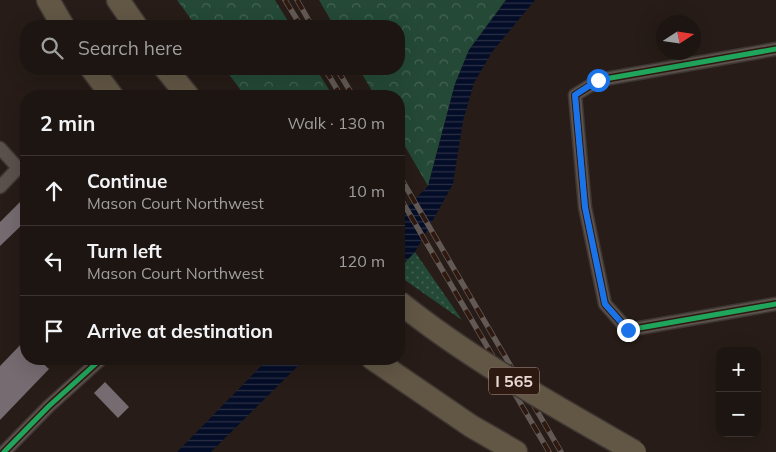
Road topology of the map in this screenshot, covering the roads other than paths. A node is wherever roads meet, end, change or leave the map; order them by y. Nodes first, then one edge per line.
1 (48, 0) edge
2 (118, 0) edge
3 (60, 20) edge
4 (132, 20) edge
5 (776, 49) edge
6 (96, 75) edge
7 (171, 75) edge
8 (108, 90) edge
9 (183, 90) edge
10 (0, 148) edge
11 (0, 187) edge
12 (776, 304) edge
13 (405, 306) edge
14 (94, 365) edge
15 (382, 365) edge
16 (4, 452) edge
17 (516, 452) edge
18 (635, 452) edge

1 - 3 highway
2 - 4 highway
5 - 12 street
6 - 8 highway
7 - 9 highway
10 - 11 street
13 - 18 highway, I 565, bridge
14 - 16 street
15 - 17 highway

